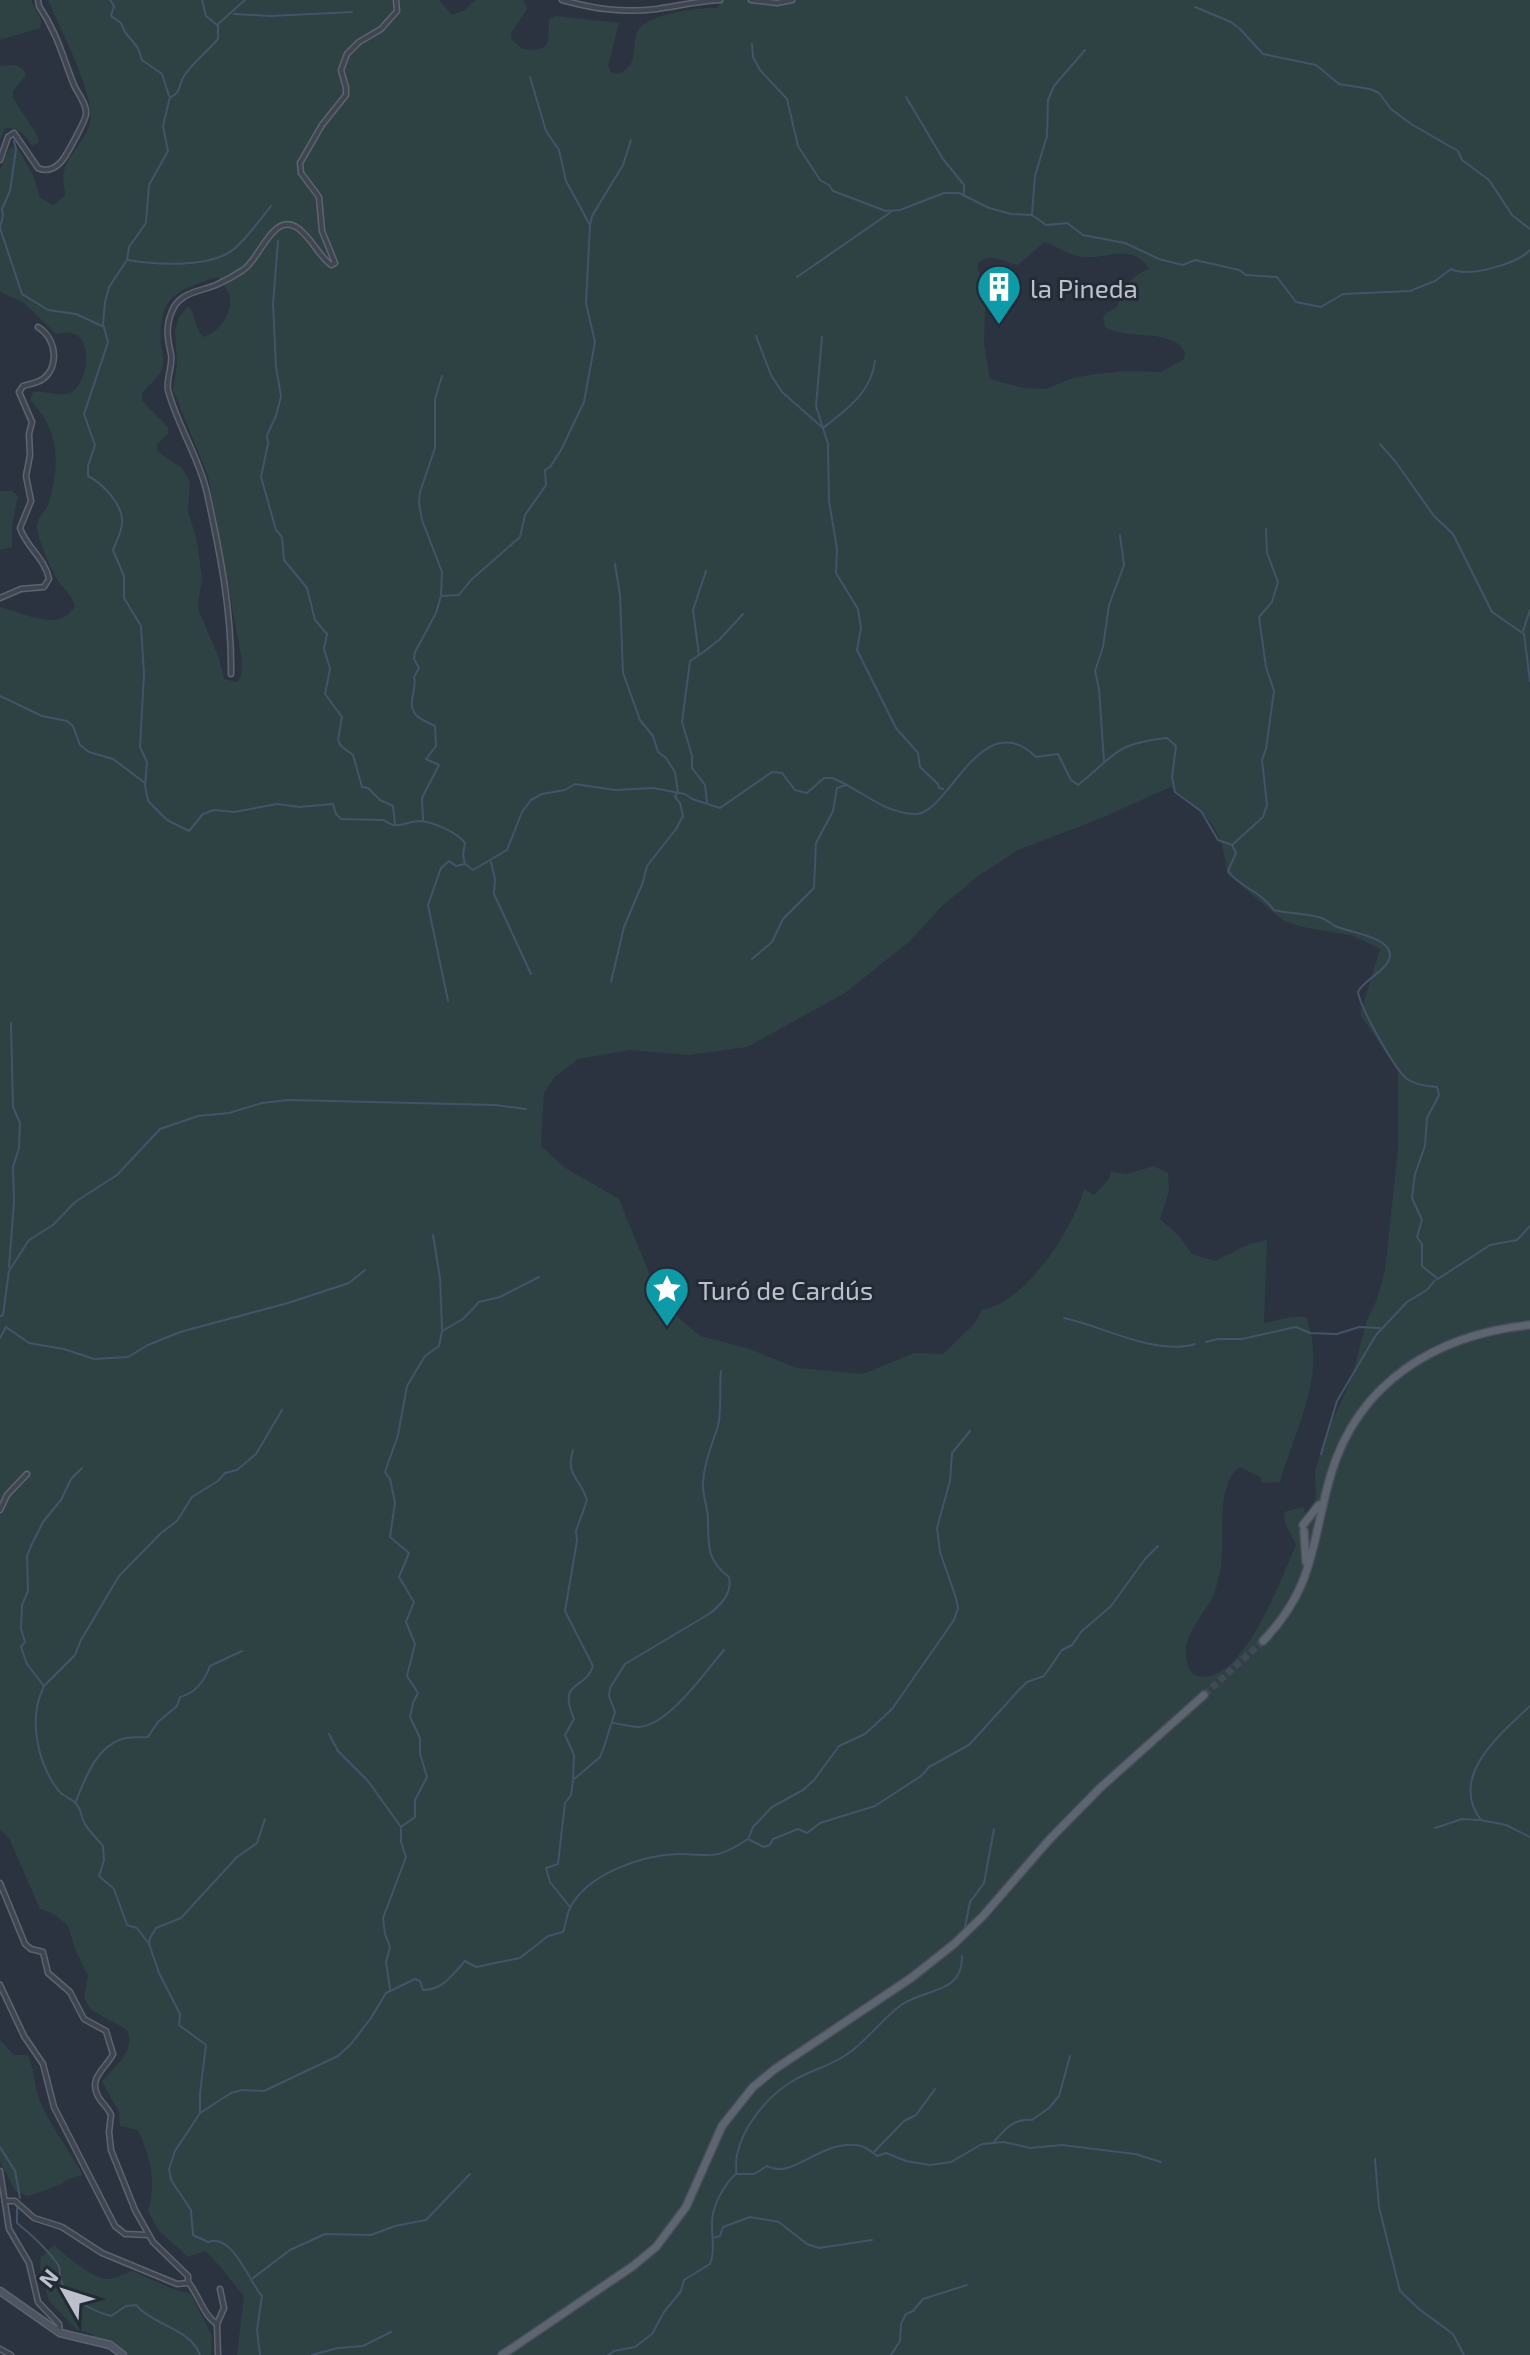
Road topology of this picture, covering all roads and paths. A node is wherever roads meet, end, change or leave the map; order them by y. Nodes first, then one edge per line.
1 (38, 0) edge
2 (396, 0) edge
3 (562, 0) edge
4 (720, 0) edge
5 (751, 0) edge
6 (792, 0) edge
7 (0, 160) edge
8 (38, 327) dead end
9 (0, 598) edge
10 (231, 674) dead end
11 (1530, 1323) edge
12 (27, 1474) dead end
13 (1326, 1492) junction
14 (0, 1510) edge
15 (1307, 1531) junction
16 (1316, 1538) junction
17 (1306, 1562) junction
18 (1275, 1628) junction
19 (1263, 1641) tunnel mouth
20 (1204, 1695) tunnel mouth
21 (1181, 1715) junction
22 (0, 1883) edge
23 (0, 1985) edge
24 (0, 2171) edge
25 (5, 2201) junction
26 (148, 2235) junction
27 (188, 2282) junction
28 (220, 2289) dead end
29 (0, 2291) edge
30 (217, 2324) junction
31 (60, 2333) junction
32 (3, 2352) edge
33 (11, 2355) edge
34 (123, 2355) edge
35 (218, 2355) edge
36 (502, 2355) edge
37 (509, 2355) edge

1 - 7 street
2 - 10 street
3 - 4 street
5 - 6 street
8 - 9 street
11 - 13 main road
11 - 15 main road
12 - 14 street
13 - 15 main road
13 - 16 main road
15 - 16 main road
15 - 17 main road
15 - 17 main road
16 - 18 main road
17 - 18 main road
18 - 19 main road
20 - 21 main road
21 - 36 main road
21 - 37 main road
22 - 26 street
23 - 26 street
24 - 25 street
25 - 27 street
25 - 31 street
26 - 27 street
27 - 30 street
28 - 30 street
29 - 31 street
30 - 35 street
31 - 34 street
32 - 33 street

